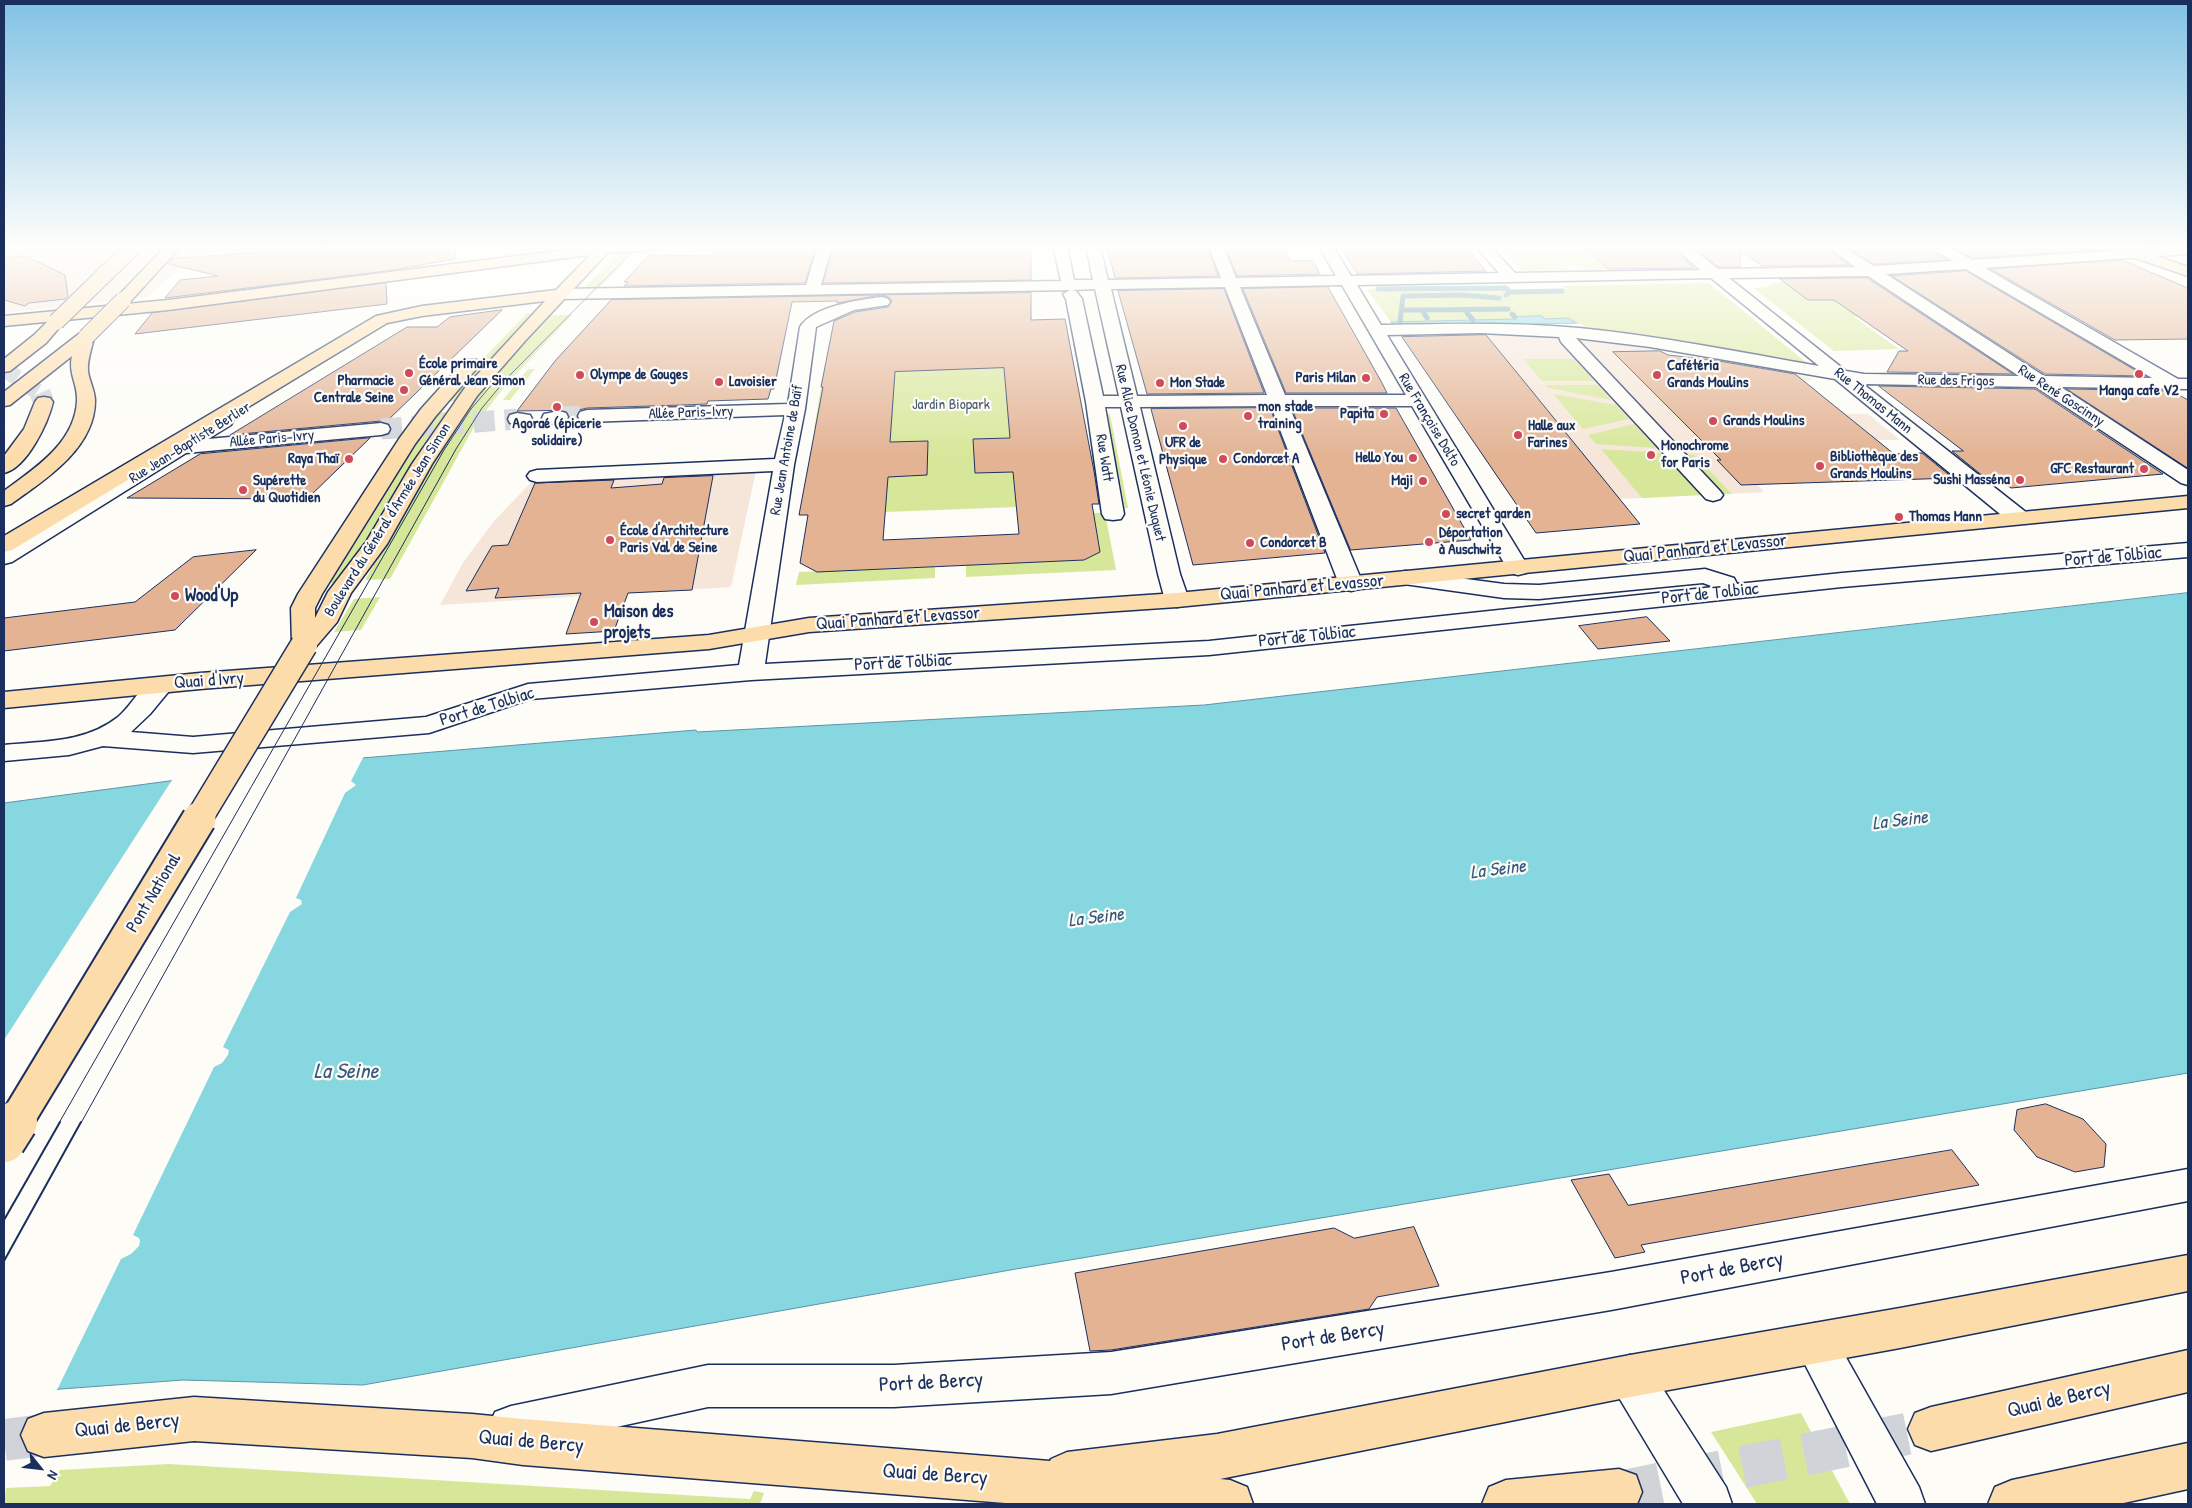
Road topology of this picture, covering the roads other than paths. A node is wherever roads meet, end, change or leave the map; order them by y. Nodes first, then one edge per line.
1 (51, 316) edge
2 (63, 316) edge
3 (106, 316) edge
4 (394, 316) edge
5 (515, 316) edge
6 (531, 316) edge
7 (826, 316) edge
8 (1076, 316) edge
9 (1109, 316) edge
10 (1243, 316) edge
11 (1368, 316) edge
12 (1768, 316) edge
13 (1948, 316) edge
14 (2061, 316) edge
15 (4, 321) edge
16 (371, 325) junction
17 (1376, 330) junction
18 (86, 337) junction
19 (1567, 338) dead end
20 (40, 339) junction
21 (4, 354) edge
22 (4, 367) edge
23 (1844, 377) junction
24 (2040, 382) junction
25 (2184, 387) edge
26 (4, 400) edge
27 (1418, 400) junction
28 (1128, 401) junction
29 (1276, 401) junction
30 (44, 402) tunnel mouth
31 (1094, 402) junction
32 (796, 409) junction
33 (587, 416) tunnel mouth
34 (381, 429) tunnel mouth
35 (182, 448) junction
36 (162, 450) junction
37 (784, 465) junction
38 (4, 467) edge
39 (537, 476) dead end
40 (2188, 479) edge
41 (1713, 495) dead end
42 (4, 500) edge
43 (2188, 502) edge
44 (1114, 514) dead end
45 (2019, 518) junction
46 (4, 545) edge
47 (2188, 550) edge
48 (4, 557) edge
49 (1518, 568) junction
50 (1406, 578) junction
51 (1351, 584) junction
52 (1753, 590) junction
53 (1177, 600) junction
54 (303, 631) junction
55 (757, 632) junction
56 (415, 666) joint
57 (752, 672) junction
58 (161, 685) junction
59 (4, 700) edge
60 (99, 738) junction
61 (4, 753) edge
62 (4, 1141) edge
63 (2188, 1185) edge
64 (2188, 1273) edge
65 (1815, 1343) junction
66 (2188, 1371) edge
67 (1630, 1376) junction
68 (1931, 1429) tunnel mouth
69 (44, 1435) tunnel mouth
70 (472, 1436) junction
71 (2188, 1466) edge
72 (1018, 1481) junction
73 (1619, 1492) tunnel mouth
74 (1230, 1504) edge
75 (1506, 1504) edge
76 (1710, 1504) edge
77 (1902, 1504) edge
78 (2012, 1504) edge

1 - 15 main road
2 - 20 main road, bridge
3 - 18 main road, bridge
4 - 16 main road, Rue Jean-Baptiste Berlier
5 - 54 main road, Boulevard du Général d'Armée Jean Simon
6 - 54 main road, Boulevard du Général d'Armée Jean Simon
7 - 32 street, Rue Jean Antoine de Baïf
8 - 31 street, Rue Watt
9 - 28 street, Rue Alice Domon et Léonie Duquet
10 - 29 street
11 - 17 street, Rue Françoise Dolto
12 - 23 street, Rue Thomas Mann
13 - 24 street, Rue René Goscinny
14 - 25 street
16 - 35 street, Rue Jean-Baptiste Berlier
16 - 36 main road, Rue Jean-Baptiste Berlier
17 - 23 street, Rue des Frigos
17 - 27 street, Rue Françoise Dolto
18 - 26 main road
18 - 42 main road
19 - 41 street
20 - 21 main road
20 - 22 main road
23 - 24 street, Rue des Frigos
23 - 45 street, Rue Thomas Mann
24 - 25 street, Rue des Frigos
24 - 40 street, Rue René Goscinny
27 - 29 street
27 - 49 street, Rue Françoise Dolto
28 - 29 street
28 - 31 street
28 - 53 street, Rue Alice Domon et Léonie Duquet
29 - 51 street
30 - 38 main road
31 - 44 street, Rue Watt
32 - 33 street, Allée Paris-Ivry
32 - 37 street, Rue Jean Antoine de Baïf
34 - 35 street, Allée Paris-Ivry
35 - 36 street, Allée Paris-Ivry
35 - 48 street, Rue Jean-Baptiste Berlier
36 - 46 main road, Rue Jean-Baptiste Berlier
37 - 39 street
37 - 55 street, Rue Jean Antoine de Baïf
43 - 45 main road, Quai Panhard et Levassor
45 - 49 main road, Quai Panhard et Levassor
47 - 52 street, Port de Tolbiac
49 - 50 main road, Quai Panhard et Levassor
50 - 51 main road, Quai Panhard et Levassor
50 - 52 street
51 - 53 main road, Quai Panhard et Levassor
52 - 57 street, Port de Tolbiac
53 - 55 main road, Quai Panhard et Levassor
54 - 62 main road, Pont National, bridge
55 - 56 main road, Quai Panhard et Levassor
55 - 57 street, Rue Jean Antoine de Baïf
56 - 58 main road, Quai d'Ivry
57 - 60 street, Port de Tolbiac
58 - 59 main road, Quai d'Ivry
58 - 60 street
60 - 61 street
63 - 70 street, Port de Bercy
64 - 65 main road
65 - 67 main road
65 - 77 street
66 - 68 main road, Quai de Bercy
67 - 72 main road
67 - 76 street
69 - 70 main road, Quai de Bercy
70 - 72 main road, Quai de Bercy
71 - 78 main road
72 - 74 main road
73 - 75 main road

